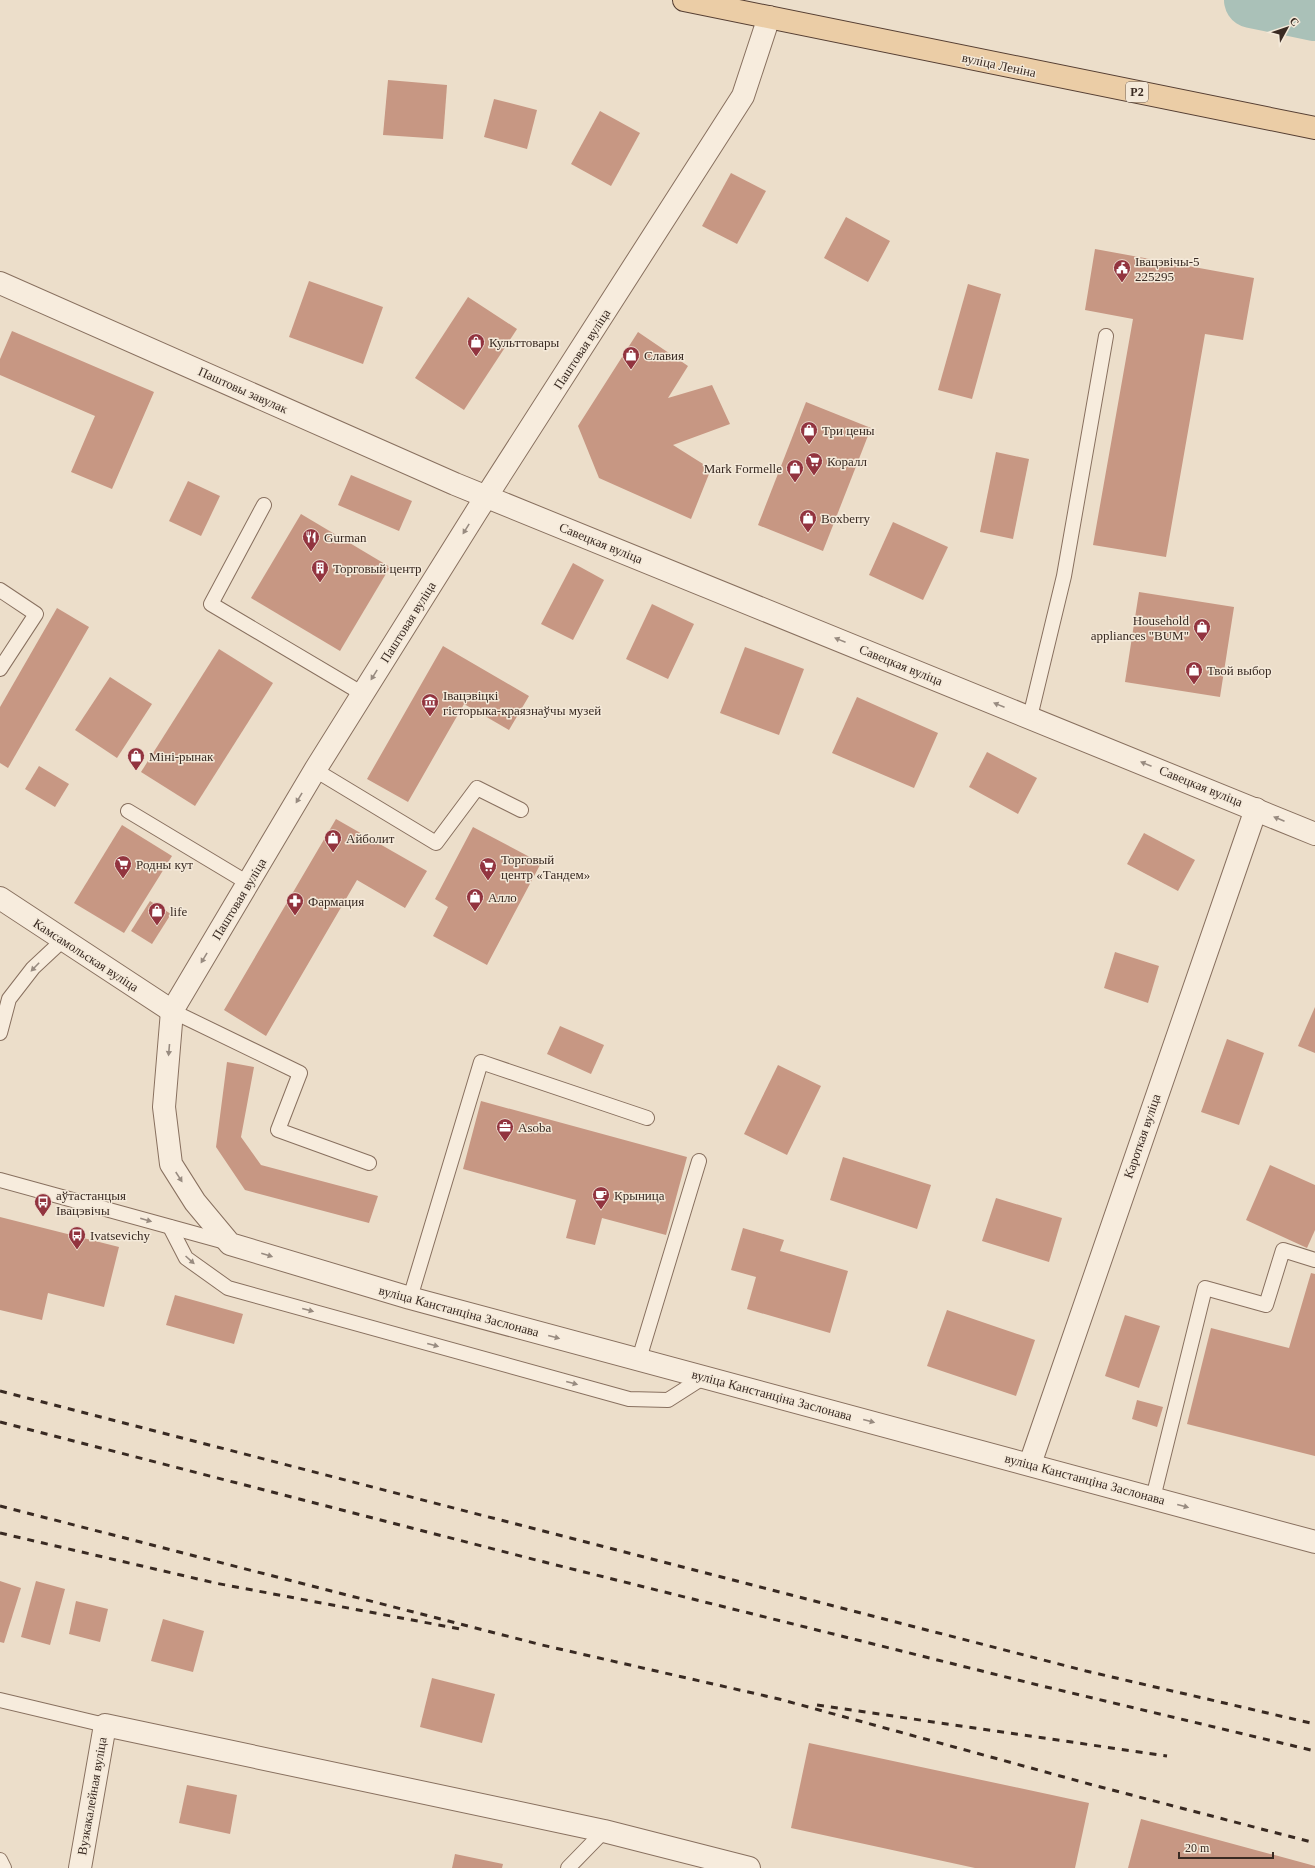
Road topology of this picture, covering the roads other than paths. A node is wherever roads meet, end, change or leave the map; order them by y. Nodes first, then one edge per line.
1 (684, 0) edge
2 (769, 16) junction
3 (1315, 128) edge
4 (0, 283) edge
5 (1106, 336) dead end
6 (486, 496) junction
7 (264, 504) dead end
8 (0, 590) edge
9 (0, 669) edge
10 (363, 694) junction
11 (1030, 717) junction
12 (315, 770) junction
13 (1256, 808) junction
14 (522, 810) dead end
15 (128, 811) dead end
16 (1315, 834) edge
17 (248, 883) junction
18 (0, 898) edge
19 (63, 940) junction
20 (172, 1011) junction
21 (0, 1034) edge
22 (647, 1118) dead end
23 (699, 1161) dead end
24 (369, 1163) dead end
25 (0, 1180) edge
26 (170, 1227) junction
27 (230, 1244) junction
28 (1315, 1260) edge
29 (410, 1298) junction
30 (639, 1359) junction
31 (704, 1377) junction
32 (1030, 1464) junction
33 (1153, 1498) junction
34 (1315, 1542) edge
35 (0, 1700) edge
36 (105, 1725) junction
37 (604, 1831) junction
38 (0, 1860) edge
39 (4, 1868) edge
40 (80, 1868) edge
41 (568, 1868) edge
42 (749, 1868) edge

1 - 2 main road, вуліца Леніна / Р2
2 - 3 main road, вуліца Леніна / Р2
2 - 6 street, Паштовая вуліца
4 - 6 street, Паштовы завулак
5 - 11 lane
6 -> 10 street, Паштовая вуліца
11 -> 6 street, Савецкая вуліца
7 - 10 lane
8 - 9 lane
10 - 12 street, Паштовая вуліца
13 -> 11 street, Савецкая вуліца
12 - 14 lane
12 -> 17 street, Паштовая вуліца
16 -> 13 street, Савецкая вуліца
13 - 32 street, Кароткая вуліца
15 - 17 lane
17 -> 20 street, Паштовая вуліца
18 - 19 street, Камсамольская вуліца
19 - 20 street, Камсамольская вуліца
19 -> 21 lane
20 - 24 lane
20 -> 27 street, Паштовая вуліца
22 - 29 lane
23 - 30 lane
25 -> 26 lane
26 - 27 lane
26 -> 31 lane
27 -> 29 street, вуліца Канстанціна Заслонава
28 - 33 lane
29 -> 30 street, вуліца Канстанціна Заслонава
30 - 31 street, вуліца Канстанціна Заслонава
31 -> 32 street, вуліца Канстанціна Заслонава
32 - 33 street, вуліца Канстанціна Заслонава
33 -> 34 street, вуліца Канстанціна Заслонава
35 - 36 lane
36 - 37 street
36 - 40 street, Вузкакалейная вуліца
37 - 41 lane
37 - 42 street
38 - 39 lane

